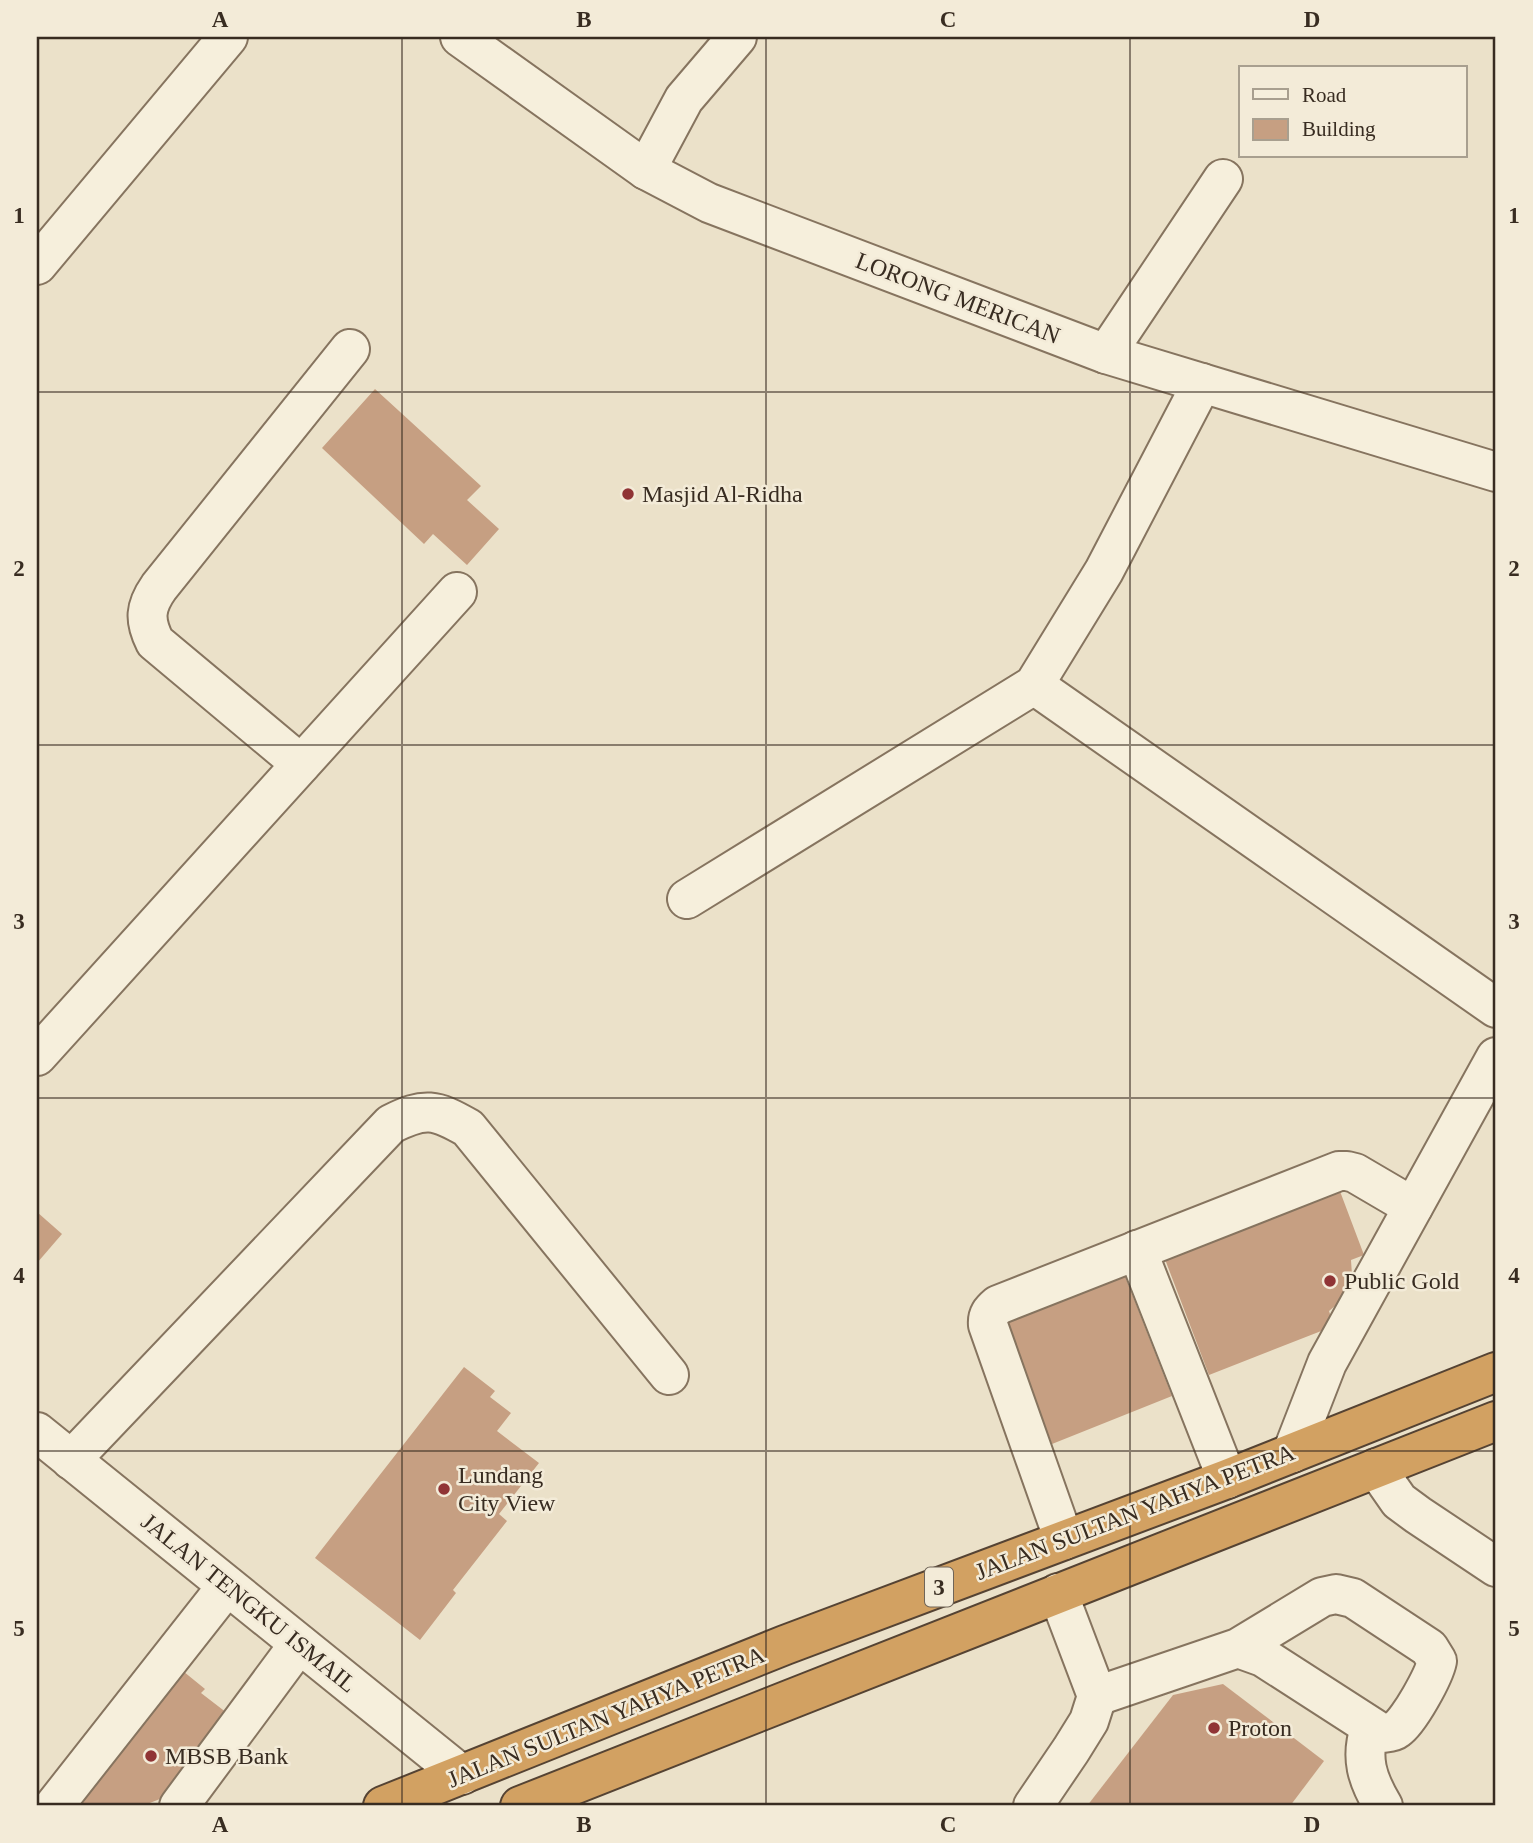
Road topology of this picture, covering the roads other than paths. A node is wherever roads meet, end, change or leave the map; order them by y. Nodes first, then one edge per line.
1 (228, 37) edge
2 (460, 37) edge
3 (737, 37) edge
4 (646, 170) junction
5 (1223, 180) dead end
6 (37, 265) edge
7 (350, 349) dead end
8 (1106, 354) junction
9 (1202, 383) junction
10 (1496, 472) edge
11 (457, 592) dead end
12 (1034, 685) junction
13 (301, 764) junction
14 (687, 899) dead end
15 (1496, 1008) edge
16 (37, 1056) edge
17 (1496, 1057) edge
18 (1413, 1207) junction
19 (1138, 1250) junction
20 (1496, 1372) edge
21 (669, 1375) dead end
22 (1496, 1421) edge
23 (37, 1432) edge
24 (1292, 1453) junction
25 (71, 1460) junction
26 (1376, 1468) junction
27 (1227, 1479) junction
28 (1064, 1540) junction
29 (1496, 1567) edge
30 (227, 1586) junction
31 (1058, 1593) junction
32 (299, 1644) junction
33 (1238, 1648) junction
34 (1097, 1696) junction
35 (1370, 1728) junction
36 (462, 1775) junction
37 (530, 1804) edge
38 (54, 1806) edge
39 (179, 1806) edge
40 (383, 1806) edge
41 (1033, 1806) edge
42 (1383, 1806) edge

1 - 6 street
2 - 4 street, LORONG MERICAN
3 - 4 street
4 - 8 street, LORONG MERICAN
5 - 8 street
7 - 13 street
8 - 9 street, LORONG MERICAN
9 - 10 street, LORONG MERICAN
9 - 12 street
11 - 13 street
12 - 14 street
12 - 15 street
13 - 16 street
17 - 18 street
18 - 19 street
18 - 24 street
19 - 27 street
19 - 28 street
20 - 24 highway, JALAN SULTAN YAHYA PETRA / 3
21 - 25 street
22 - 26 highway, JALAN SULTAN YAHYA PETRA / 3
23 - 25 street, JALAN TENGKU ISMAIL
24 - 27 highway, JALAN SULTAN YAHYA PETRA / 3
25 - 30 street, JALAN TENGKU ISMAIL
26 - 29 street
26 - 31 highway, JALAN SULTAN YAHYA PETRA / 3
27 - 28 highway, JALAN SULTAN YAHYA PETRA / 3
28 - 36 highway, JALAN SULTAN YAHYA PETRA / 3
30 - 32 street, JALAN TENGKU ISMAIL
30 - 38 street
31 - 34 street
31 - 37 highway, JALAN SULTAN YAHYA PETRA / 3
32 - 36 street, JALAN TENGKU ISMAIL
32 - 39 street
33 - 34 street
33 - 35 street
33 - 35 street
34 - 41 street
35 - 42 street
36 - 40 highway, JALAN SULTAN YAHYA PETRA / 3

